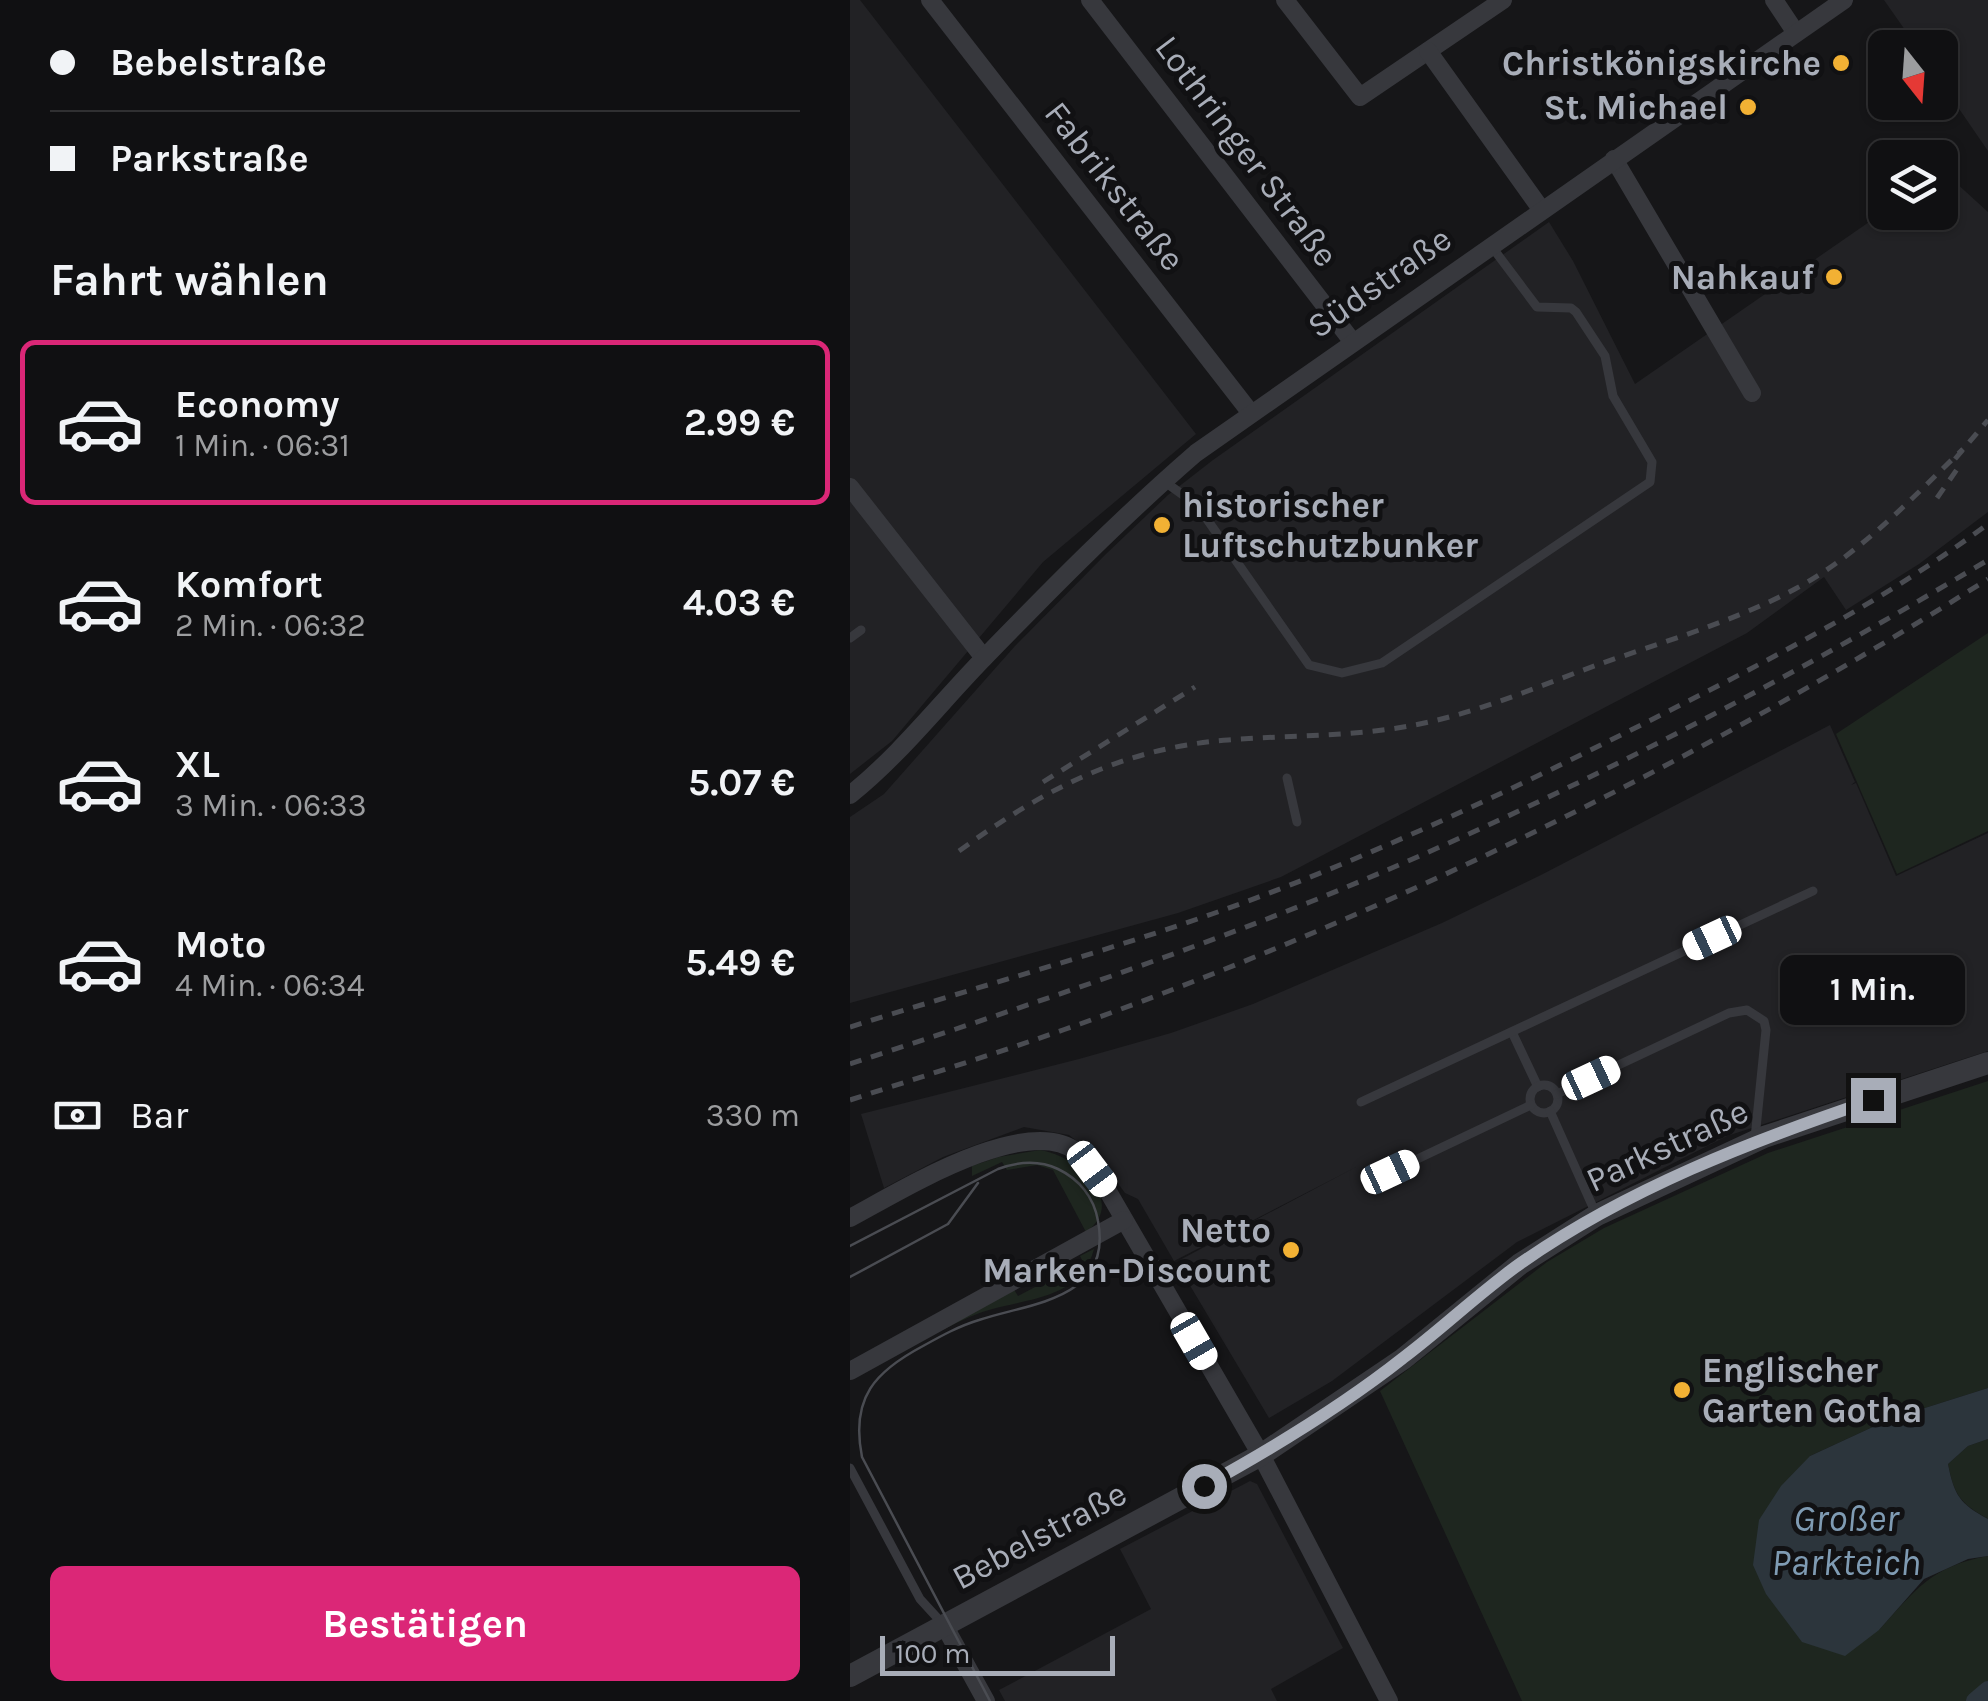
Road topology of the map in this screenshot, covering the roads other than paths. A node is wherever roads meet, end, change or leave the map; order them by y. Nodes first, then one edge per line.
1 (930, 0) edge
2 (1090, 0) edge
3 (1285, 0) edge
4 (1504, 0) edge
5 (1774, 0) edge
6 (1844, 0) edge
7 (1796, 33) junction
8 (1428, 51) junction
9 (1614, 159) junction
10 (1540, 210) junction
11 (1490, 245) junction
12 (1352, 341) junction
13 (1752, 392) dead end
14 (1250, 412) junction
15 (1164, 481) junction
16 (853, 498) edge
17 (861, 630) dead end
18 (850, 638) edge
19 (984, 658) junction
20 (1287, 778) dead end
21 (850, 795) edge
22 (1297, 822) dead end
23 (1812, 891) dead end
24 (1512, 1032) junction
25 (1988, 1063) edge
26 (1538, 1086) junction
27 (1557, 1094) junction
28 (1361, 1102) dead end
29 (1532, 1104) junction
30 (1550, 1111) junction
31 (1755, 1141) junction
32 (1390, 1172) dead end
33 (1597, 1215) junction
34 (850, 1218) edge
35 (1124, 1220) junction
36 (850, 1371) edge
37 (1261, 1455) junction
38 (850, 1468) edge
39 (944, 1625) junction
40 (850, 1676) edge
41 (986, 1701) edge
42 (1389, 1701) edge

1 - 14 street, Fabrikstraße
2 - 12 street, Lothringer Straße
3 - 8 street
4 - 8 street
5 - 7 street
6 - 7 street, Südstraße
7 - 9 street, Südstraße
8 - 10 street
9 - 10 street, Südstraße
9 - 13 street
10 - 11 street, Südstraße
11 - 12 street, Südstraße
11 - 15 lane
12 - 14 street, Südstraße
14 - 15 street, Südstraße
15 - 19 street, Südstraße
16 - 19 street
17 - 18 lane
19 - 21 street, Südstraße
20 - 22 lane
23 - 24 lane
24 - 26 lane
24 - 28 lane
25 - 31 street, Parkstraße
26 - 27 lane
26 - 29 lane
27 - 30 lane
27 - 31 lane
29 - 30 lane
29 - 32 lane
30 - 33 lane
31 - 33 street, Parkstraße
33 - 37 street, Parkstraße
34 - 35 street
35 - 36 street
35 - 37 street
37 - 39 street, Bebelstraße
37 - 42 street
38 - 39 lane
39 - 40 street, Bebelstraße
39 - 41 street

